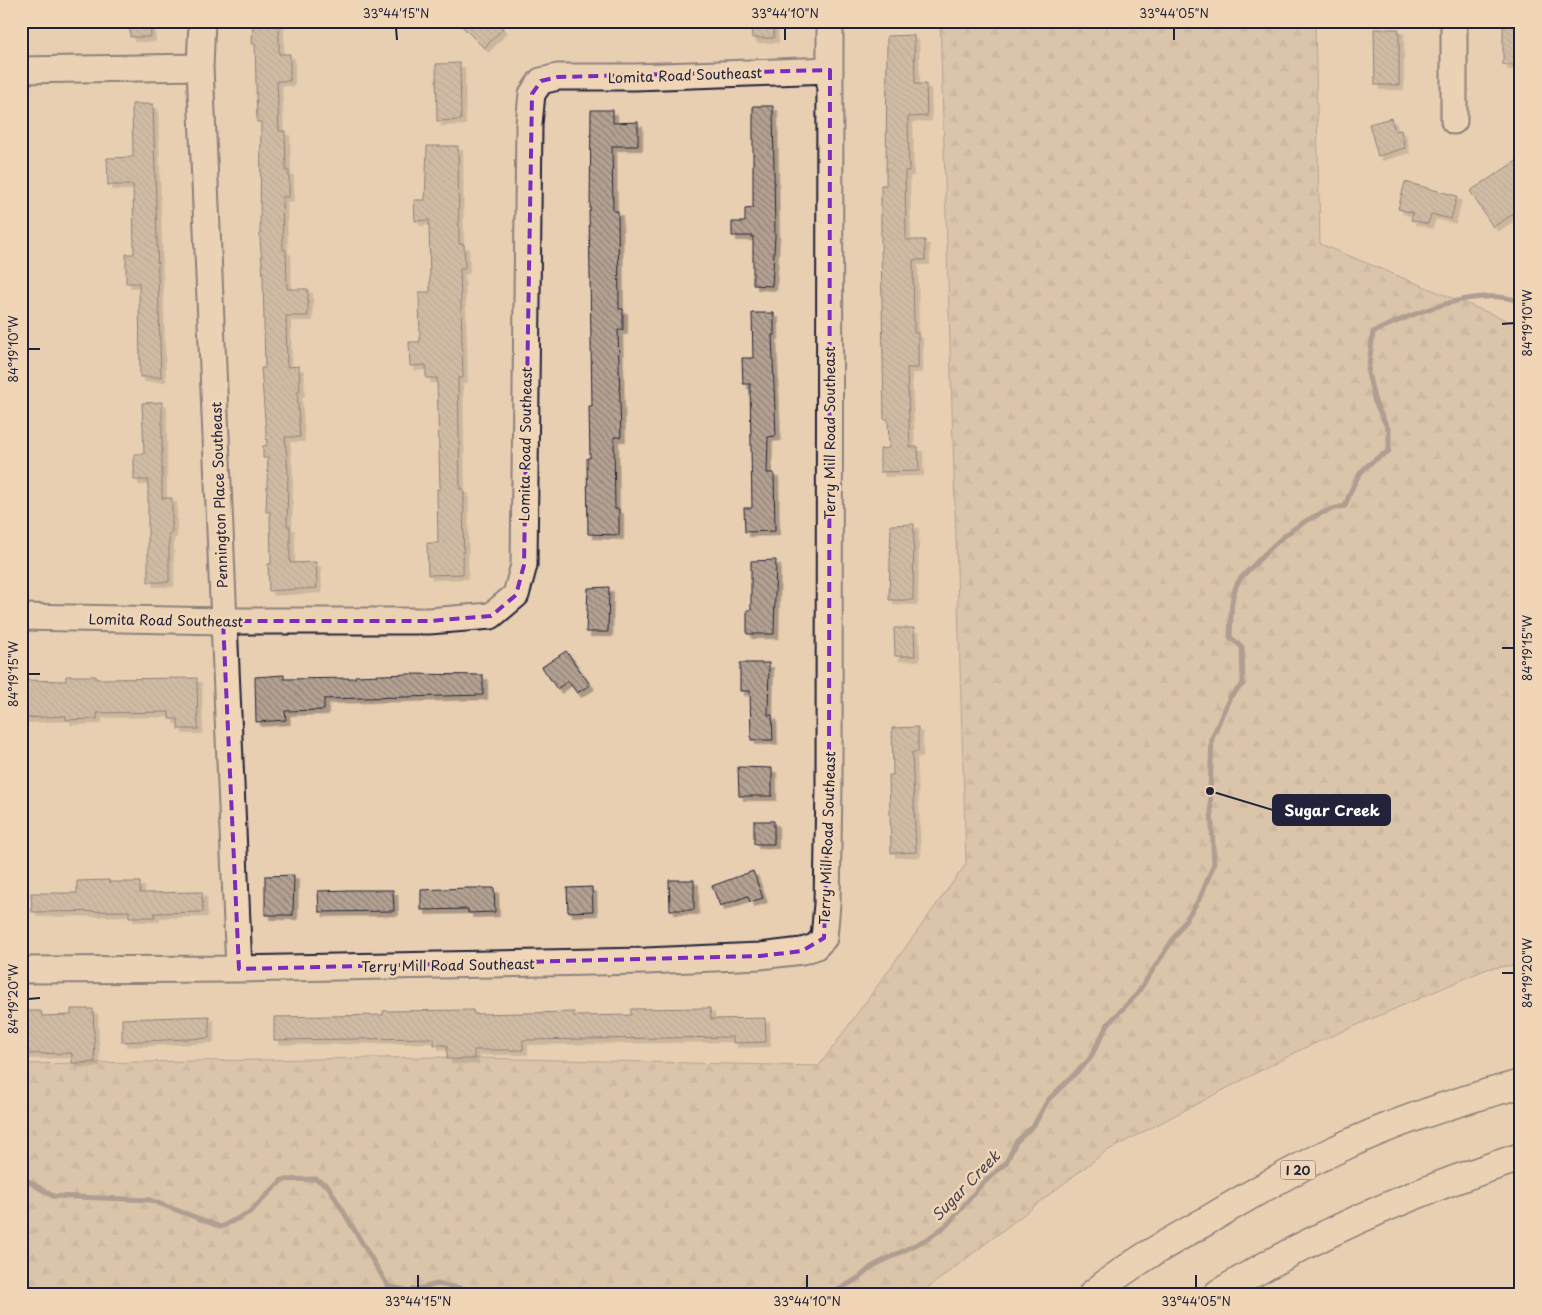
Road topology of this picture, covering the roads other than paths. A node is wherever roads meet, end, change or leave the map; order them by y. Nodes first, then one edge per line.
1 (202, 21) edge
2 (830, 21) edge
3 (1454, 21) edge
4 (200, 66) junction
5 (21, 70) edge
6 (830, 70) junction
7 (1454, 121) dead end
8 (21, 617) edge
9 (223, 621) junction
10 (21, 970) edge
11 (239, 970) junction
12 (1521, 1084) edge
13 (1521, 1157) edge
14 (1093, 1294) edge
15 (1218, 1294) edge

1 - 4 street, Pennington Place Southeast
2 - 6 street, Terry Mill Road Southeast
3 - 7 street
4 - 5 street
4 - 9 street, Pennington Place Southeast
6 - 9 street, Lomita Road Southeast
6 - 11 street, Terry Mill Road Southeast
8 - 9 street, Lomita Road Southeast
9 - 11 street, Pennington Place Southeast
10 - 11 street, Terry Mill Road Southeast
12 - 14 highway, I 20
13 - 15 highway

